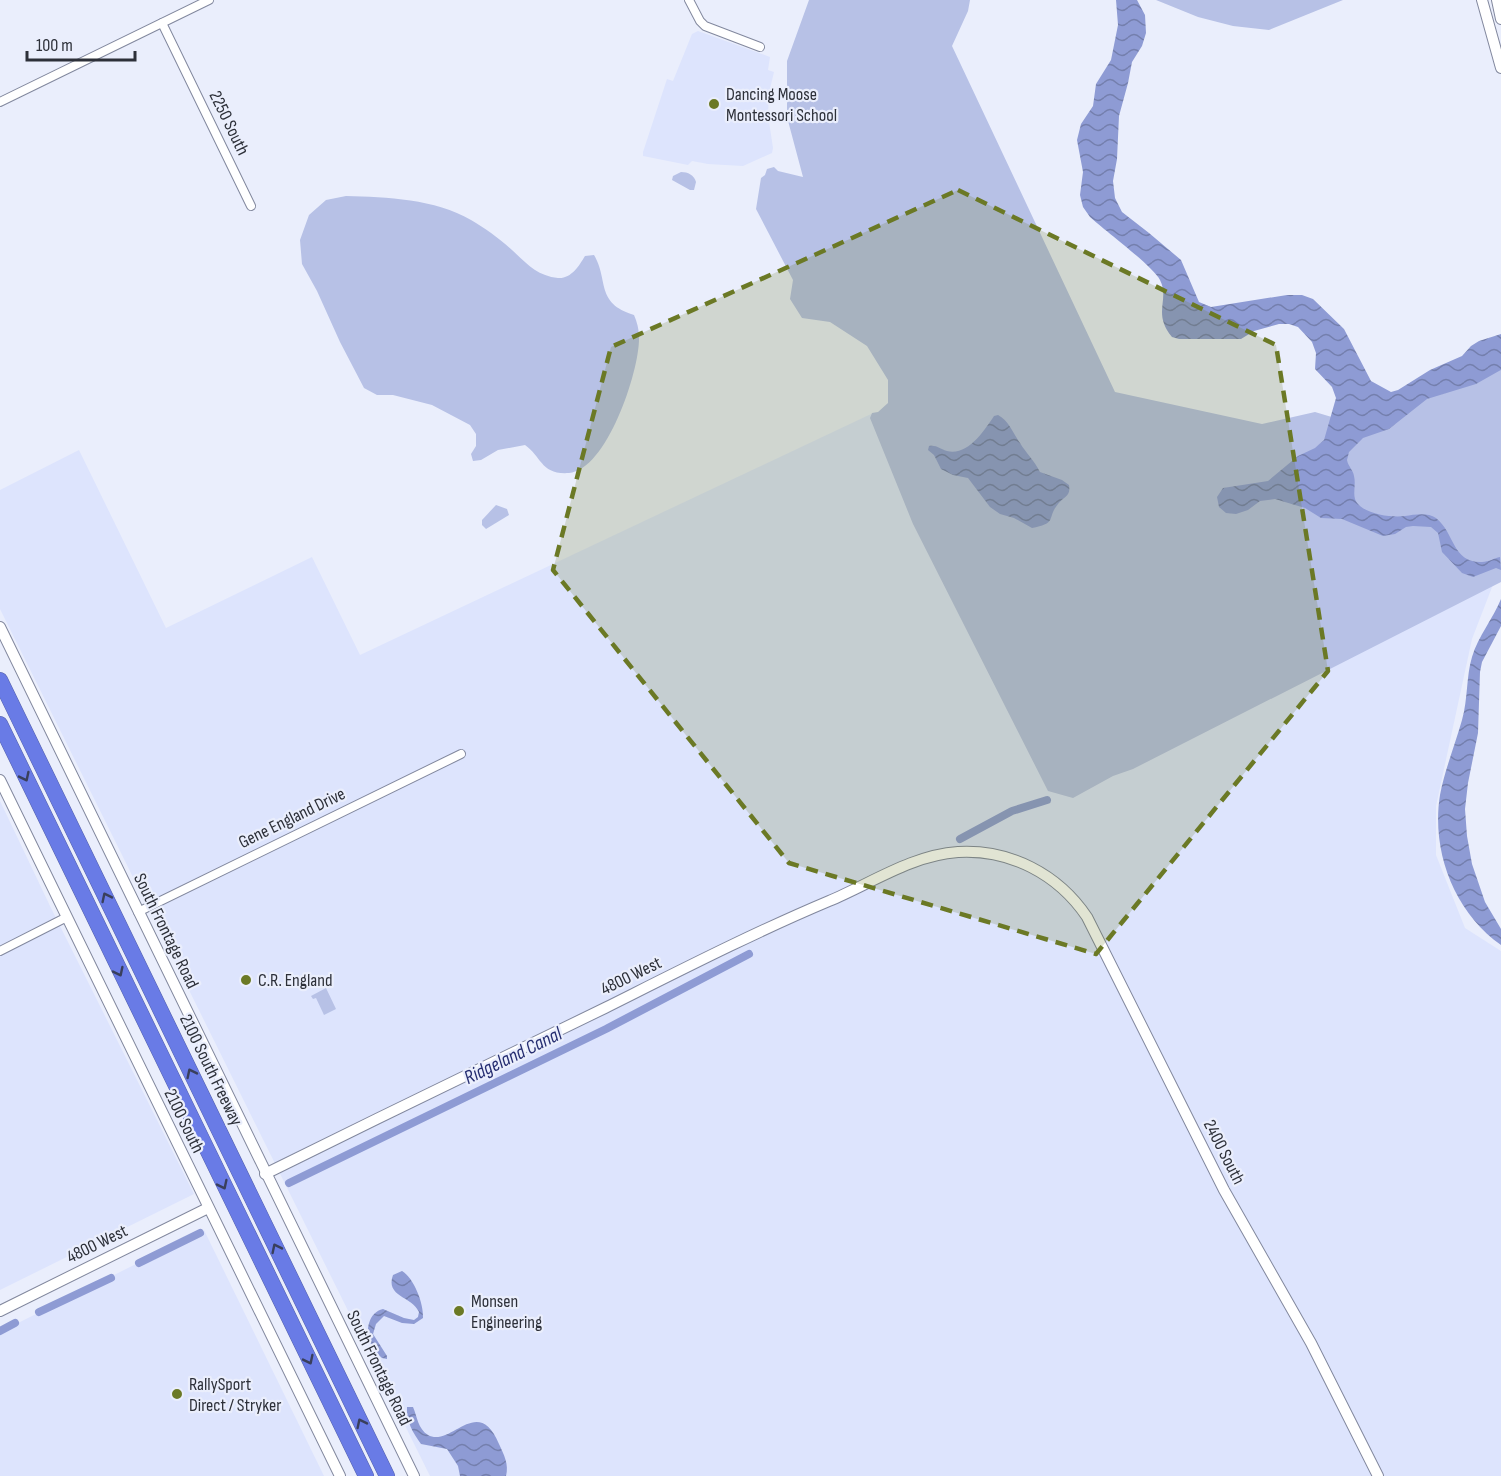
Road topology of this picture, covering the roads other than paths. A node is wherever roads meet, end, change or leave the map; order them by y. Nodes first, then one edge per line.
1 (209, 0) edge
2 (689, 0) edge
3 (1482, 0) edge
4 (1497, 0) edge
5 (1501, 19) edge
6 (162, 23) junction
7 (760, 47) dead end
8 (1501, 68) edge
9 (0, 102) edge
10 (251, 206) dead end
11 (0, 627) edge
12 (0, 680) edge
13 (0, 724) edge
14 (460, 754) dead end
15 (0, 780) edge
16 (1021, 862) joint
17 (138, 912) junction
18 (67, 917) junction
19 (0, 951) edge
20 (265, 1174) junction
21 (208, 1208) junction
22 (0, 1311) edge
23 (340, 1476) edge
24 (366, 1476) edge
25 (387, 1476) edge
26 (414, 1476) edge
27 (1378, 1476) edge

1 - 6 street
2 - 7 street
3 - 8 street
4 - 5 street
6 - 9 street
6 - 10 street, 2250 South
11 - 17 street, South Frontage Road
25 -> 12 highway, 2100 South Freeway
13 -> 24 highway
14 - 17 street, Gene England Drive
15 - 18 street, 2100 South
16 - 20 street, 4800 West
16 - 27 street, 2400 South
17 - 20 street, South Frontage Road
18 - 19 street
18 - 21 street, 2100 South
20 - 26 street, South Frontage Road
21 - 22 street, 4800 West
21 - 23 street, 2100 South

